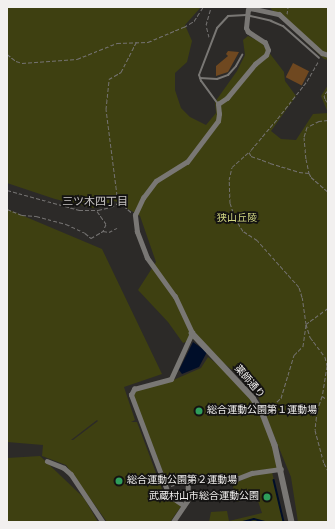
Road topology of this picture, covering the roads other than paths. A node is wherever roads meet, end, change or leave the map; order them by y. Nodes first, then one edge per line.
1 (246, 15) junction
2 (242, 55) dead end
3 (328, 55) edge
4 (319, 58) road end
5 (200, 78) junction
6 (218, 104) junction
7 (192, 333) junction
8 (47, 461) dead end
9 (281, 469) junction
10 (184, 506) junction
11 (104, 522) edge
12 (173, 522) edge
13 (292, 522) edge

1 - 3 street
1 - 4 lane
1 - 5 lane
1 - 6 street
2 - 5 lane
5 - 6 lane
6 - 7 street
7 - 9 street, 薬師通り
7 - 10 street
8 - 11 street
9 - 10 street
9 - 13 street, 薬師通り
10 - 12 street

